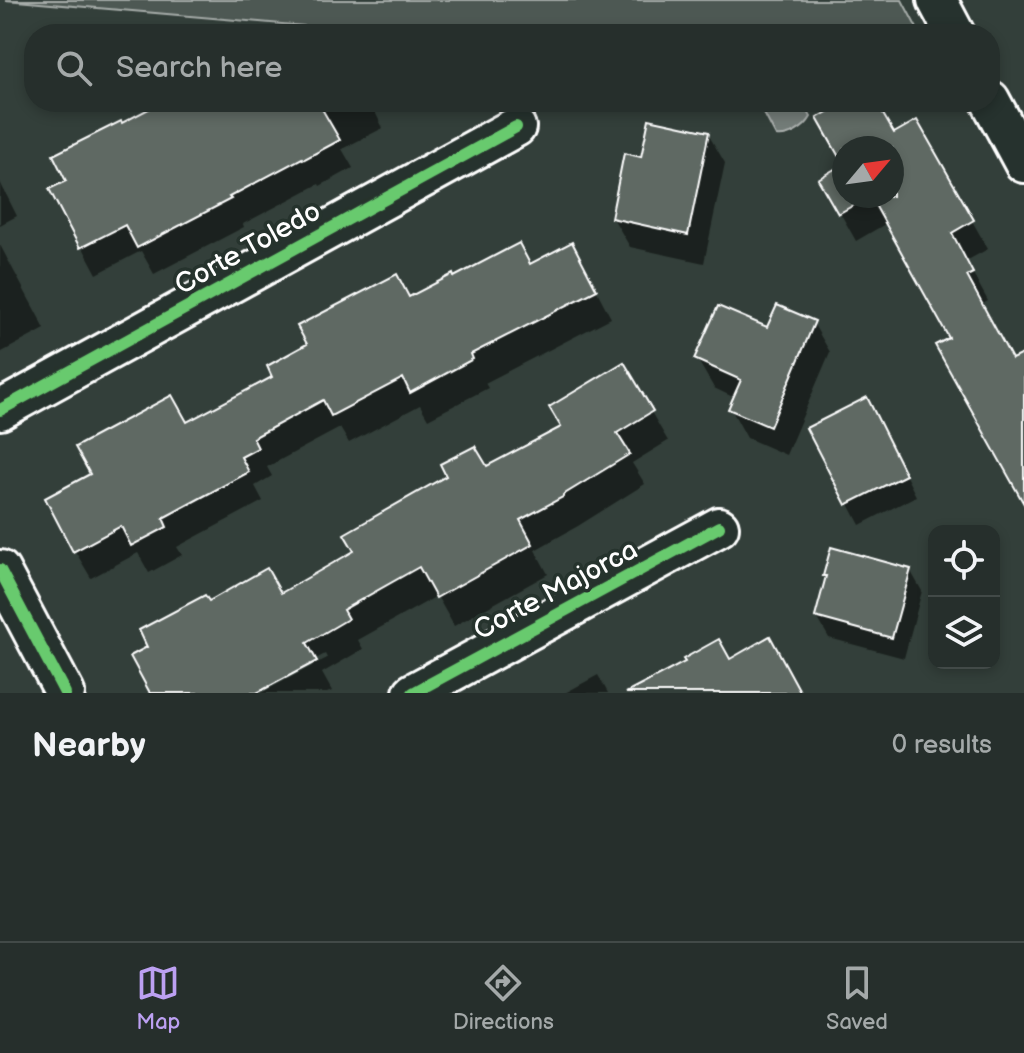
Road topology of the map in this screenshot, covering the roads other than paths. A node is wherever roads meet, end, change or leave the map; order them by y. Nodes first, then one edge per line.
1 (937, 0) edge
2 (950, 24) edge
3 (996, 112) edge
4 (516, 127) dead end
5 (1024, 163) edge
6 (0, 410) edge
7 (719, 527) dead end
8 (0, 570) edge
9 (12, 622) edge
10 (65, 693) edge
11 (413, 693) edge

1 - 2 street
3 - 5 street
4 - 6 street, Corte Toledo
7 - 11 street, Corte Majorca
8 - 9 street
9 - 10 street

